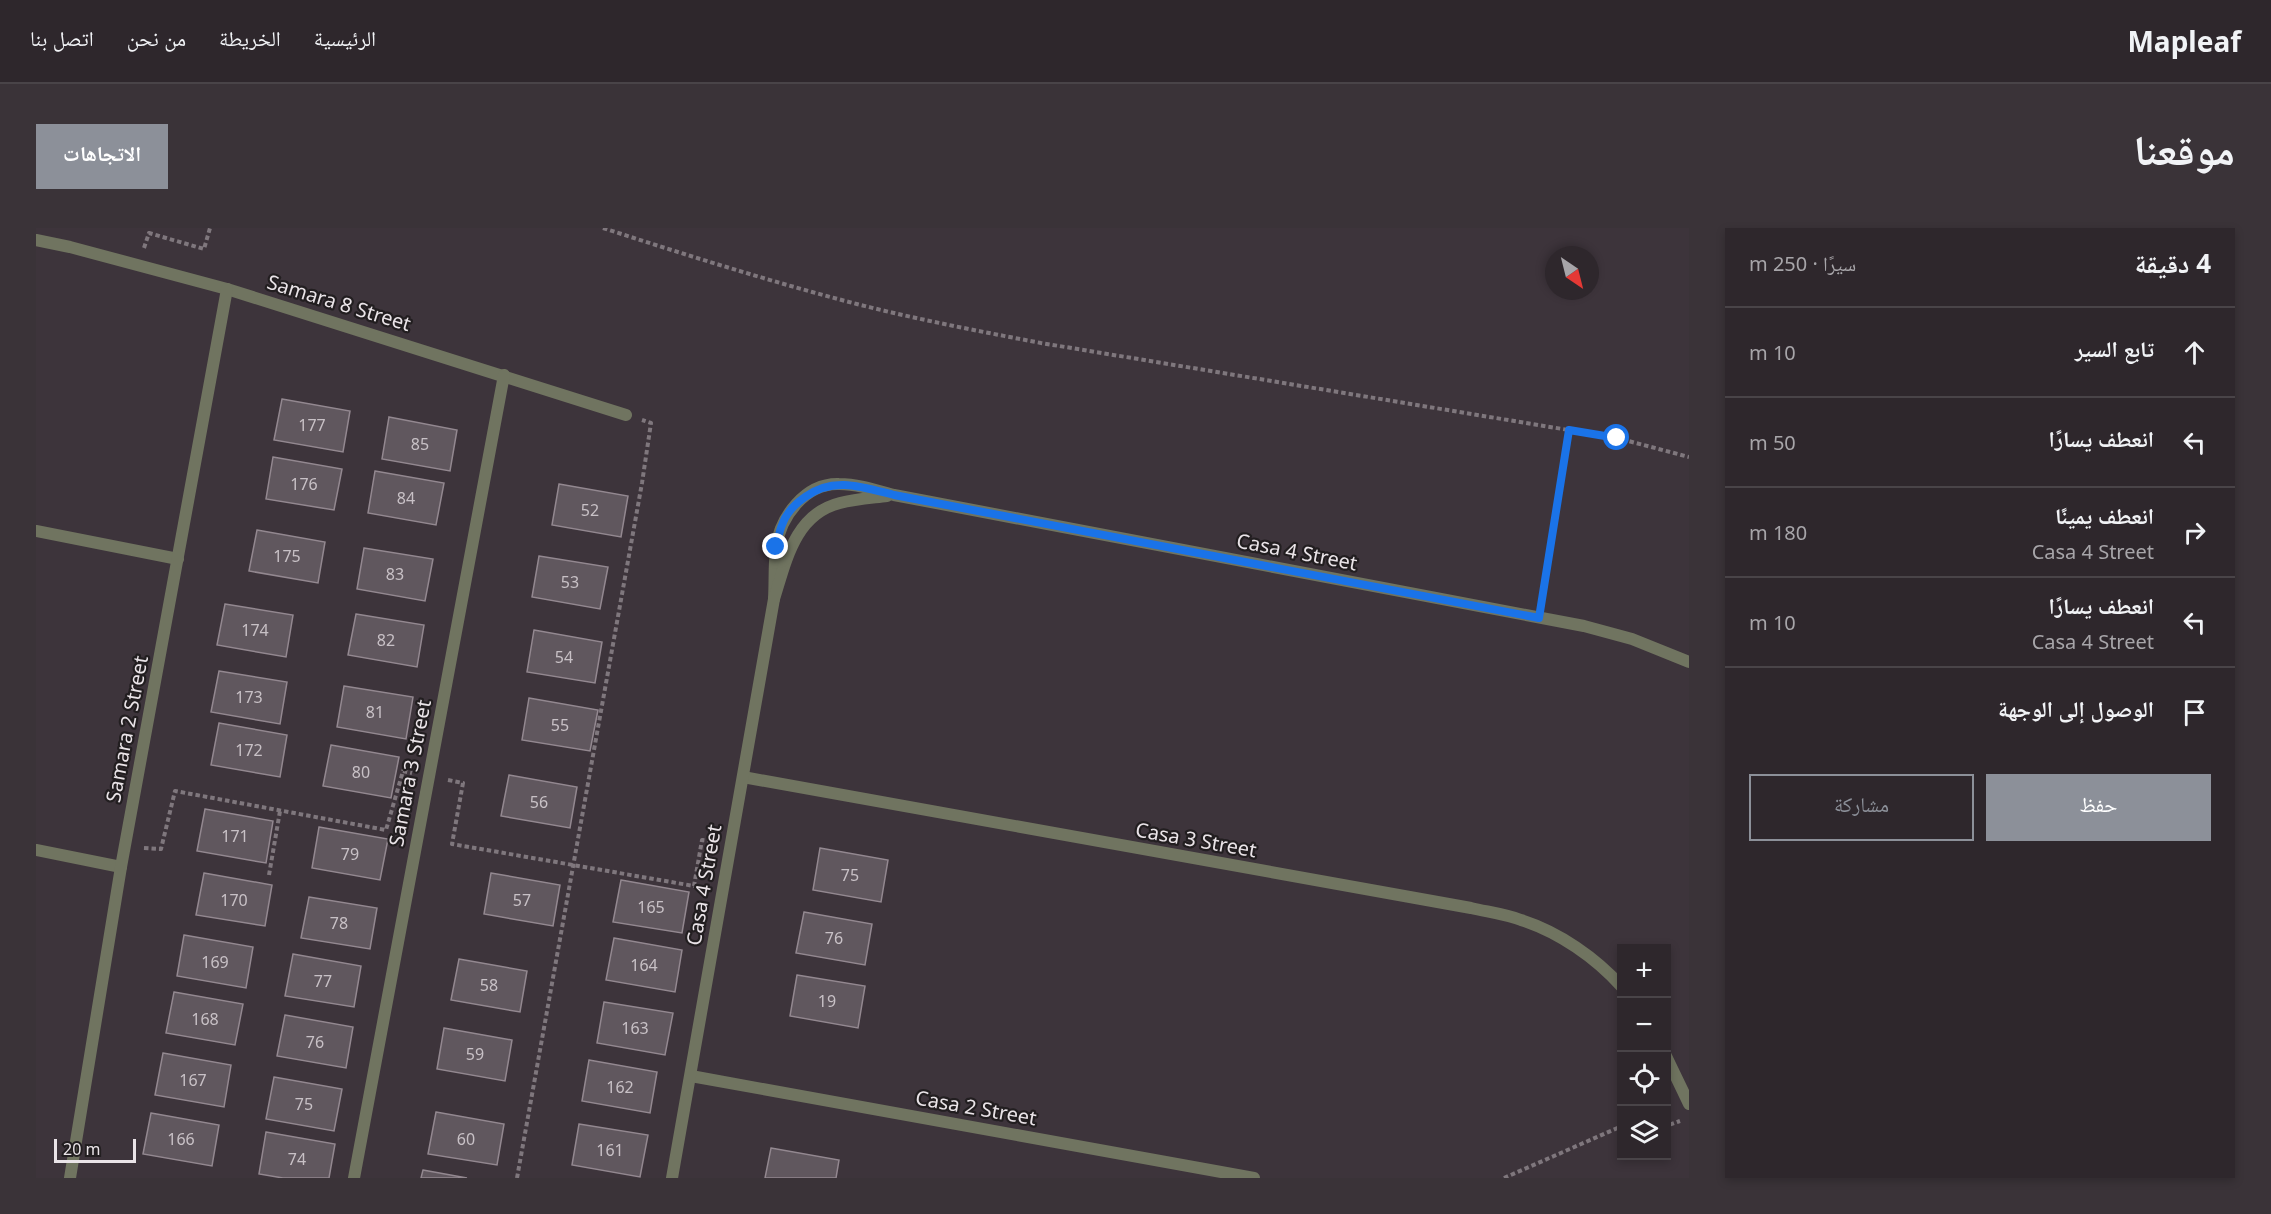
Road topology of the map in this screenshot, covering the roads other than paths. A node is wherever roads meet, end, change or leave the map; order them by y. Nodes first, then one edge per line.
1 (36, 240) edge
2 (227, 289) junction
3 (504, 375) junction
4 (627, 415) road end
5 (894, 495) junction
6 (36, 531) edge
7 (178, 559) junction
8 (774, 599) junction
9 (1689, 662) edge
10 (743, 777) junction
11 (36, 850) edge
12 (121, 867) junction
13 (1617, 982) edge
14 (1671, 1066) edge
15 (691, 1076) junction
16 (1689, 1104) edge
17 (70, 1178) edge
18 (354, 1178) edge
19 (672, 1178) edge
20 (1254, 1178) edge

1 - 2 street, Samara 8 Street
2 - 3 street, Samara 8 Street
2 - 7 street, Samara 2 Street
3 - 4 street, Samara 8 Street
3 - 18 street, Samara 3 Street
5 - 8 street, Casa 4 Street
5 - 8 street, Casa 4 Street
5 - 9 street, Casa 4 Street
6 - 7 street
7 - 12 street, Samara 2 Street
8 - 10 street, Casa 4 Street
10 - 13 street, Casa 3 Street
10 - 15 street, Casa 4 Street
11 - 12 street
12 - 17 street, Samara 2 Street
14 - 16 street
15 - 19 street, Casa 4 Street
15 - 20 street, Casa 2 Street

